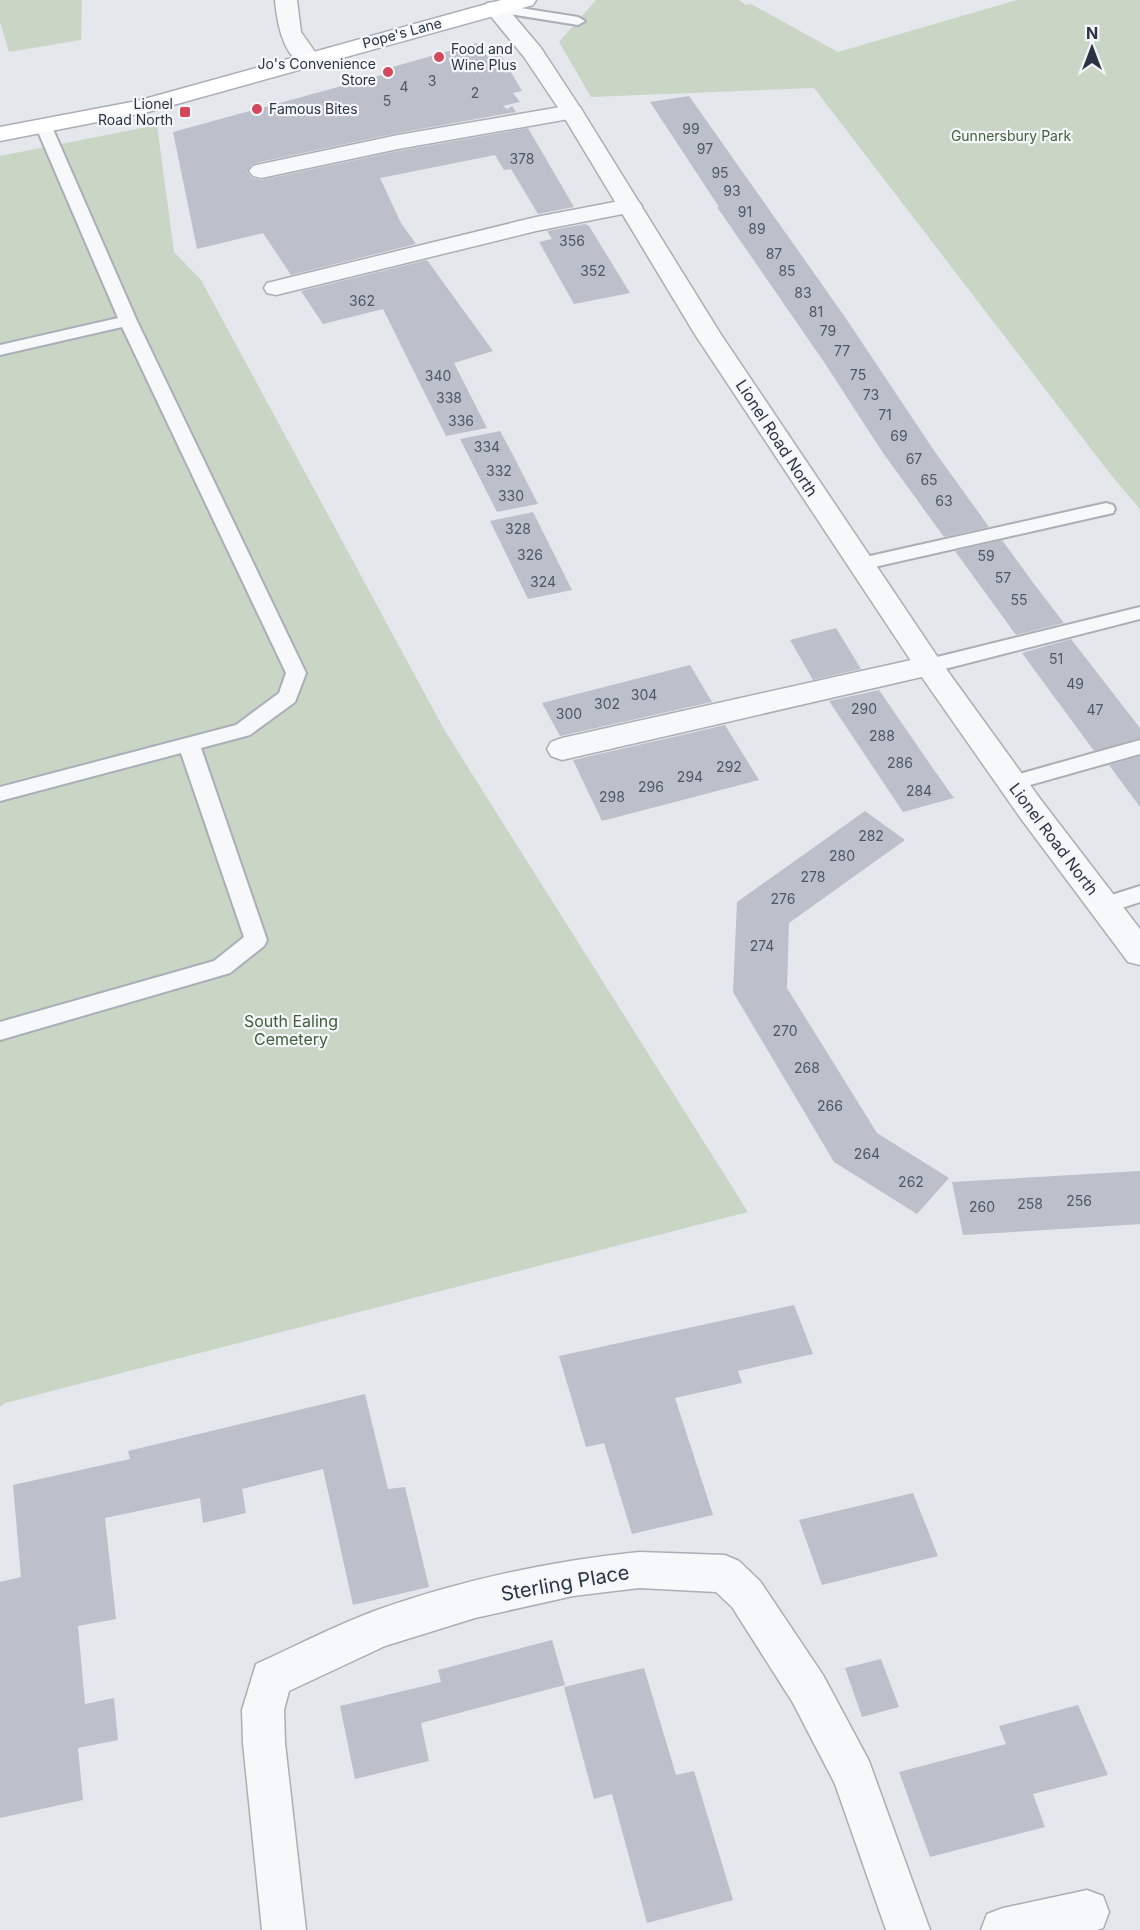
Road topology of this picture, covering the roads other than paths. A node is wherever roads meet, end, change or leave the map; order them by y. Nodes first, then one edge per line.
1 (286, 0) edge
2 (525, 0) edge
3 (495, 8) junction
4 (578, 21) dead end
5 (309, 59) junction
6 (572, 112) junction
7 (44, 127) junction
8 (0, 134) edge
9 (261, 171) dead end
10 (630, 206) junction
11 (276, 288) dead end
12 (128, 321) junction
13 (0, 350) edge
14 (1106, 509) dead end
15 (861, 564) junction
16 (1140, 613) edge
17 (929, 666) junction
18 (189, 745) junction
19 (1140, 747) edge
20 (562, 749) dead end
21 (1012, 783) junction
22 (0, 794) edge
23 (1140, 894) edge
24 (1104, 906) junction
25 (1140, 952) edge
26 (0, 1031) edge
27 (1087, 1912) dead end
28 (284, 1930) edge
29 (908, 1930) edge
30 (1003, 1930) edge

1 - 5 street
2 - 3 main road, Pope's Lane
3 - 4 lane
3 - 5 main road, Pope's Lane
3 - 6 street, Lionel Road North
5 - 7 main road, Pope's Lane
6 - 9 street
6 - 10 street, Lionel Road North
7 - 8 main road, Pope's Lane
7 - 12 lane
10 - 11 street
10 - 15 street, Lionel Road North
12 - 13 lane
12 - 18 lane
14 - 15 lane
15 - 17 street, Lionel Road North
16 - 17 lane
17 - 20 street
17 - 21 street, Lionel Road North
18 - 22 lane
18 - 26 lane
19 - 21 lane
21 - 24 street, Lionel Road North
23 - 24 lane
24 - 25 street, Lionel Road North
27 - 30 street
28 - 29 street, Sterling Place

